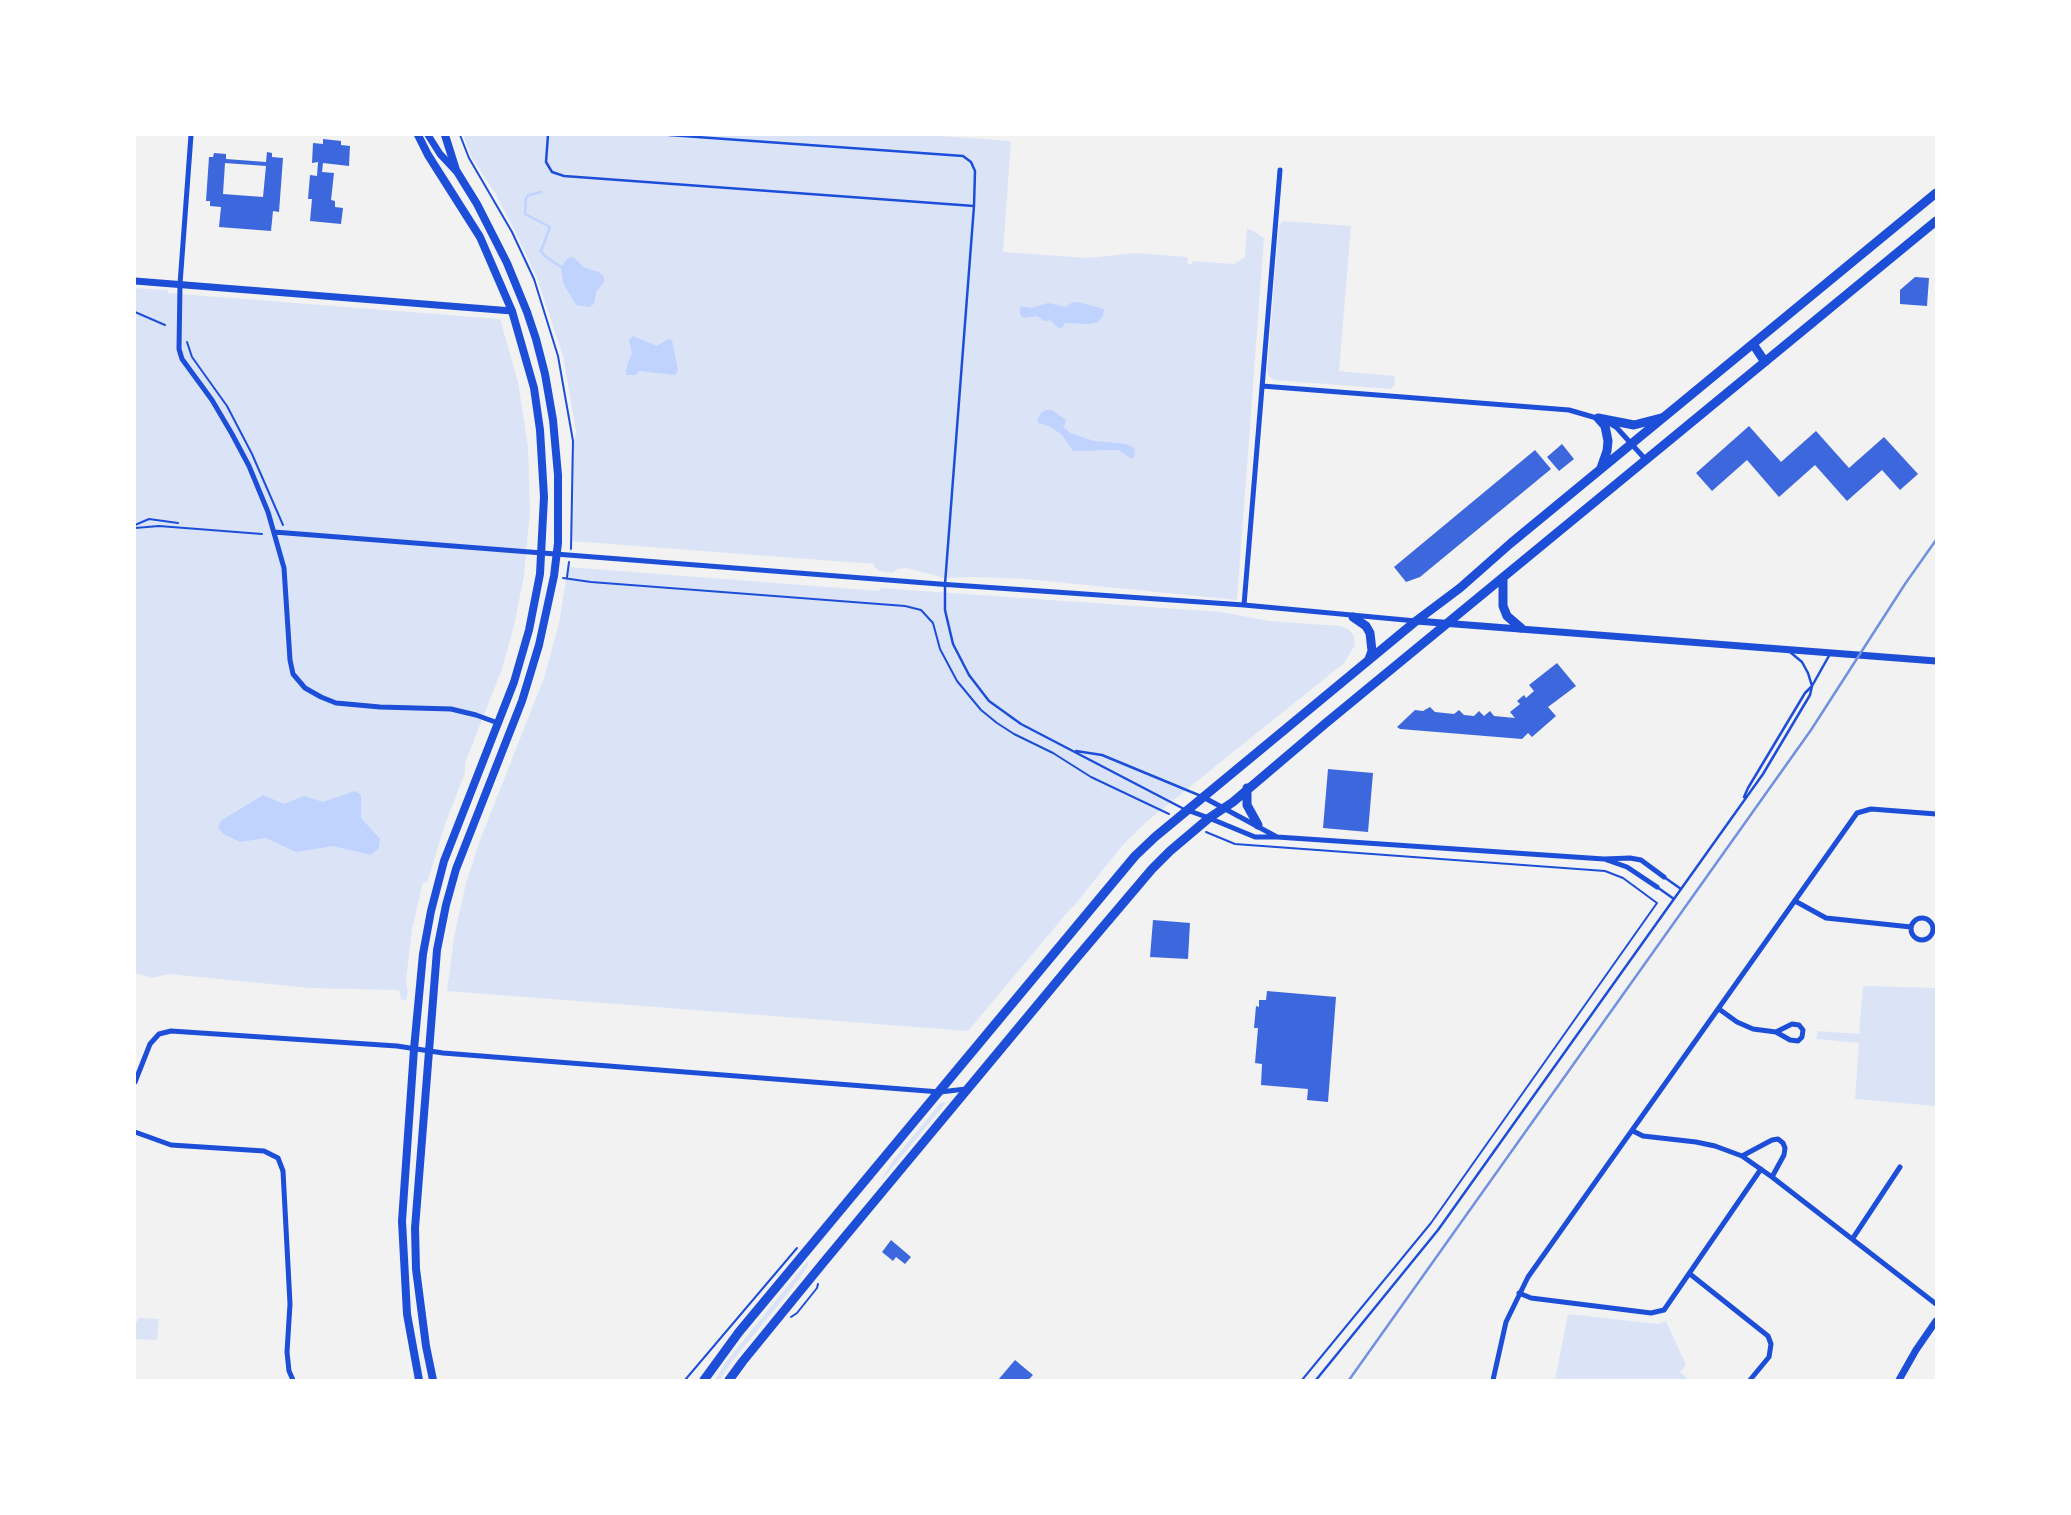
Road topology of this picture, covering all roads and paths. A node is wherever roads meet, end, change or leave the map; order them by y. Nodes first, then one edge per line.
1 (191, 135) edge
2 (418, 135) edge
3 (428, 135) edge
4 (445, 135) edge
5 (548, 135) edge
6 (668, 135) edge
7 (456, 170) junction
8 (1280, 170) dead end
9 (1936, 193) edge
10 (974, 206) junction
11 (1936, 221) edge
12 (135, 281) edge
13 (184, 284) junction
14 (512, 311) junction
15 (135, 312) edge
16 (165, 326) dead end
17 (186, 340) dead end
18 (1753, 344) junction
19 (1765, 362) junction
20 (1262, 386) junction
21 (1664, 417) junction
22 (1598, 418) junction
23 (1632, 444) junction
24 (1646, 460) junction
25 (1600, 470) junction
26 (178, 523) dead end
27 (283, 525) dead end
28 (135, 526) edge
29 (274, 532) junction
30 (262, 534) dead end
31 (542, 553) junction
32 (556, 555) junction
33 (566, 578) dead end
34 (1503, 578) junction
35 (945, 584) junction
36 (1244, 605) junction
37 (1353, 617) junction
38 (1416, 621) junction
39 (1448, 623) junction
40 (1521, 628) junction
41 (1787, 649) junction
42 (1831, 653) junction
43 (1369, 661) junction
44 (1936, 661) edge
45 (1812, 687) junction
46 (498, 723) junction
47 (1073, 750) junction
48 (1247, 788) junction
49 (1203, 797) junction
50 (1223, 807) junction
51 (1187, 810) junction
52 (1164, 812) dead end
53 (1936, 814) edge
54 (1209, 818) junction
55 (1258, 825) junction
56 (1213, 834) dead end
57 (1278, 837) junction
58 (1604, 859) junction
59 (1664, 877) joint
60 (1657, 887) joint
61 (1681, 889) junction
62 (1674, 899) junction
63 (1795, 901) junction
64 (1911, 927) junction
65 (1718, 1009) junction
66 (1776, 1032) junction
67 (414, 1049) junction
68 (428, 1051) junction
69 (135, 1082) edge
70 (968, 1089) junction
71 (940, 1092) junction
72 (1633, 1131) junction
73 (135, 1132) edge
74 (1742, 1156) junction
75 (1900, 1167) dead end
76 (1761, 1169) junction
77 (1772, 1177) junction
78 (1853, 1238) junction
79 (795, 1249) dead end
80 (1690, 1274) junction
81 (1519, 1293) junction
82 (1936, 1304) edge
83 (1936, 1321) edge
84 (293, 1380) edge
85 (419, 1380) edge
86 (433, 1380) edge
87 (685, 1380) edge
88 (704, 1380) edge
89 (729, 1380) edge
90 (1302, 1380) edge
91 (1316, 1380) edge
92 (1493, 1380) edge
93 (1750, 1380) edge
94 (1899, 1380) edge

1 - 13 street
2 - 14 main road
3 - 7 street
4 - 7 main road
5 - 10 lane
6 - 10 lane
7 - 32 main road
8 - 20 street
9 - 18 main road
10 - 35 lane
11 - 19 main road
12 - 13 street
13 - 14 street
13 - 29 street
14 - 31 main road
15 - 16 path
17 - 27 path
18 - 19 main road
18 - 21 main road
19 - 24 main road
20 - 22 street
20 - 36 street
21 - 22 main road
21 - 23 main road
22 - 23 street
22 - 25 main road
23 - 24 street
23 - 25 main road
24 - 34 main road
25 - 38 main road
26 - 28 path
28 - 30 path
29 - 31 street
29 - 46 street
31 - 32 street
31 - 46 main road
32 - 35 street
32 - 68 main road
33 - 52 path
34 - 39 main road
34 - 40 main road
35 - 36 street
35 - 47 lane
36 - 37 street
37 - 38 street
37 - 43 main road
38 - 39 street
38 - 43 main road
39 - 40 street
39 - 48 main road
40 - 41 street
41 - 42 street
41 - 45 lane
42 - 44 street
42 - 45 lane
43 - 49 main road
45 - 61 lane
46 - 67 main road
47 - 49 lane
47 - 51 lane
48 - 50 main road
48 - 55 main road
49 - 50 street
49 - 51 main road
50 - 54 main road
50 - 55 street
51 - 54 street
51 - 71 main road
53 - 63 street
54 - 57 street
54 - 70 main road
55 - 57 street
56 - 90 path
57 - 58 street
58 - 59 street
58 - 60 street
59 - 61 lane
60 - 62 lane
61 - 62 lane
62 - 91 lane
63 - 64 street
63 - 65 street
64 - 64 street
65 - 66 street
65 - 72 street
66 - 66 street
67 - 68 street
67 - 69 street
67 - 85 main road
68 - 71 street
68 - 86 main road
70 - 71 street
70 - 89 main road
71 - 88 main road
72 - 74 street
72 - 81 street
73 - 84 street
74 - 76 street
74 - 77 street
75 - 78 street
76 - 77 street
76 - 80 street
77 - 78 street
78 - 82 street
79 - 87 path
80 - 81 street
80 - 93 street
81 - 92 street
83 - 94 street

